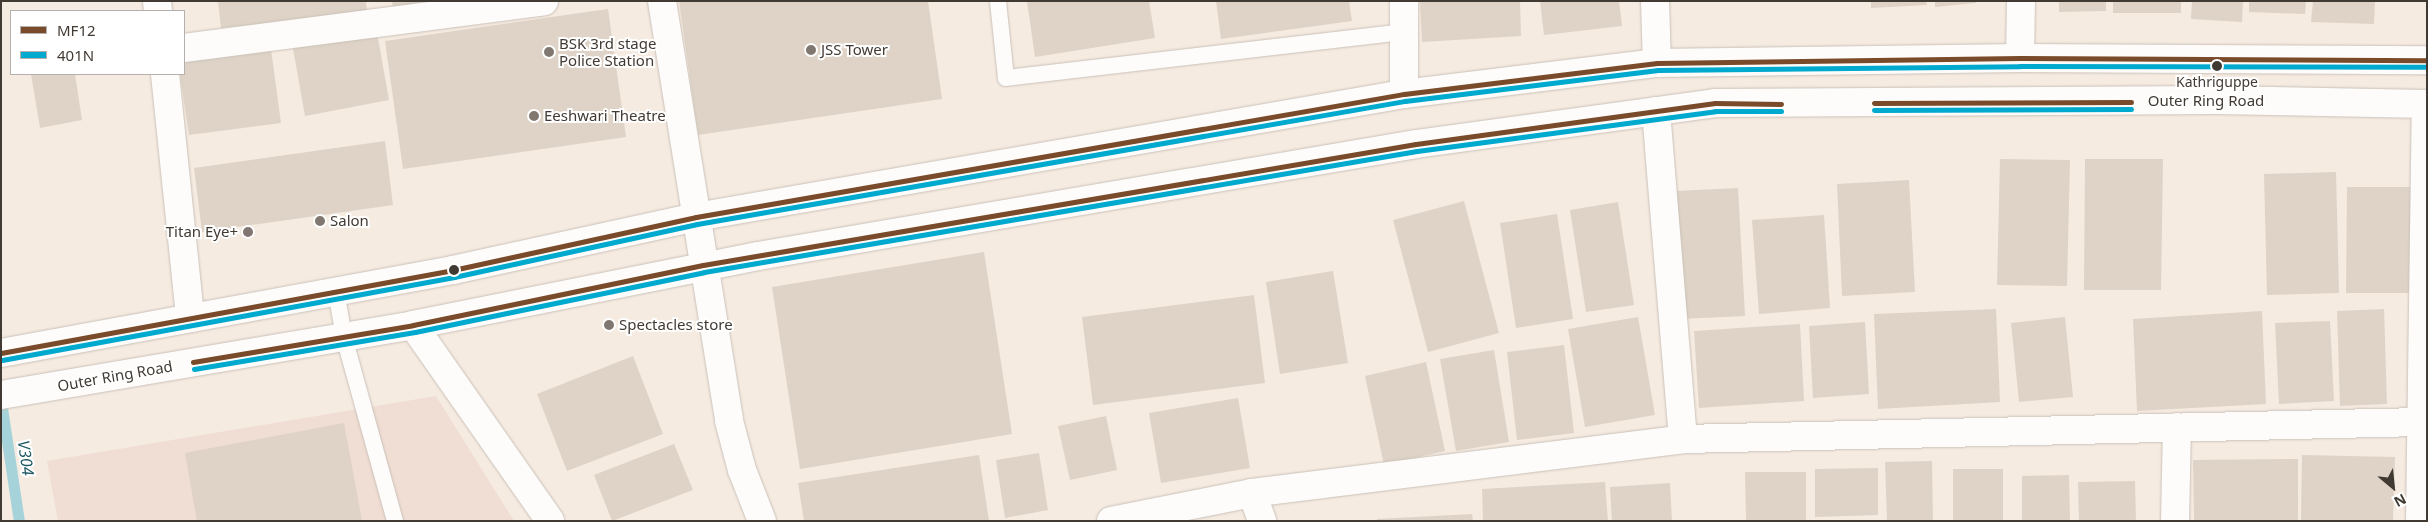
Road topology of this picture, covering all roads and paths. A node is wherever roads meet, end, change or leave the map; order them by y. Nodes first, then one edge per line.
1 (544, 1) edge
2 (662, 1) edge
3 (998, 1) edge
4 (1404, 1) edge
5 (1655, 1) edge
6 (2021, 1) edge
7 (1403, 32) junction
8 (185, 48) edge
9 (2020, 58) junction
10 (2427, 60) edge
11 (1657, 62) junction
12 (165, 75) edge
13 (1404, 94) junction
14 (2426, 104) edge
15 (1656, 112) junction
16 (696, 217) junction
17 (703, 265) junction
18 (336, 291) junction
19 (190, 318) junction
20 (412, 325) junction
21 (344, 337) junction
22 (1, 353) edge
23 (1, 395) edge
24 (2422, 422) junction
25 (2177, 428) junction
26 (1683, 439) junction
27 (1252, 493) junction
28 (395, 521) edge
29 (550, 521) edge
30 (762, 521) edge
31 (1111, 521) edge
32 (1262, 521) edge
33 (2175, 521) edge
34 (2420, 521) edge

1 - 8 main road
2 - 16 main road
3 - 7 lane
4 - 7 main road
5 - 11 main road
6 - 9 main road
7 - 13 main road
9 - 10 main road
9 - 11 main road
11 - 13 main road
12 - 19 main road
13 - 16 main road
14 - 15 main road, Outer Ring Road
14 - 24 main road
15 - 17 main road, Outer Ring Road
15 - 26 main road
16 - 17 main road
16 - 18 main road
17 - 20 main road, Outer Ring Road
17 - 30 main road
18 - 19 main road
18 - 21 lane
19 - 22 main road
20 - 21 main road, Outer Ring Road
20 - 29 main road
21 - 23 main road, Outer Ring Road
21 - 28 lane
24 - 25 main road
24 - 34 main road
25 - 26 main road
25 - 33 main road
26 - 27 main road
27 - 31 main road
27 - 32 main road

